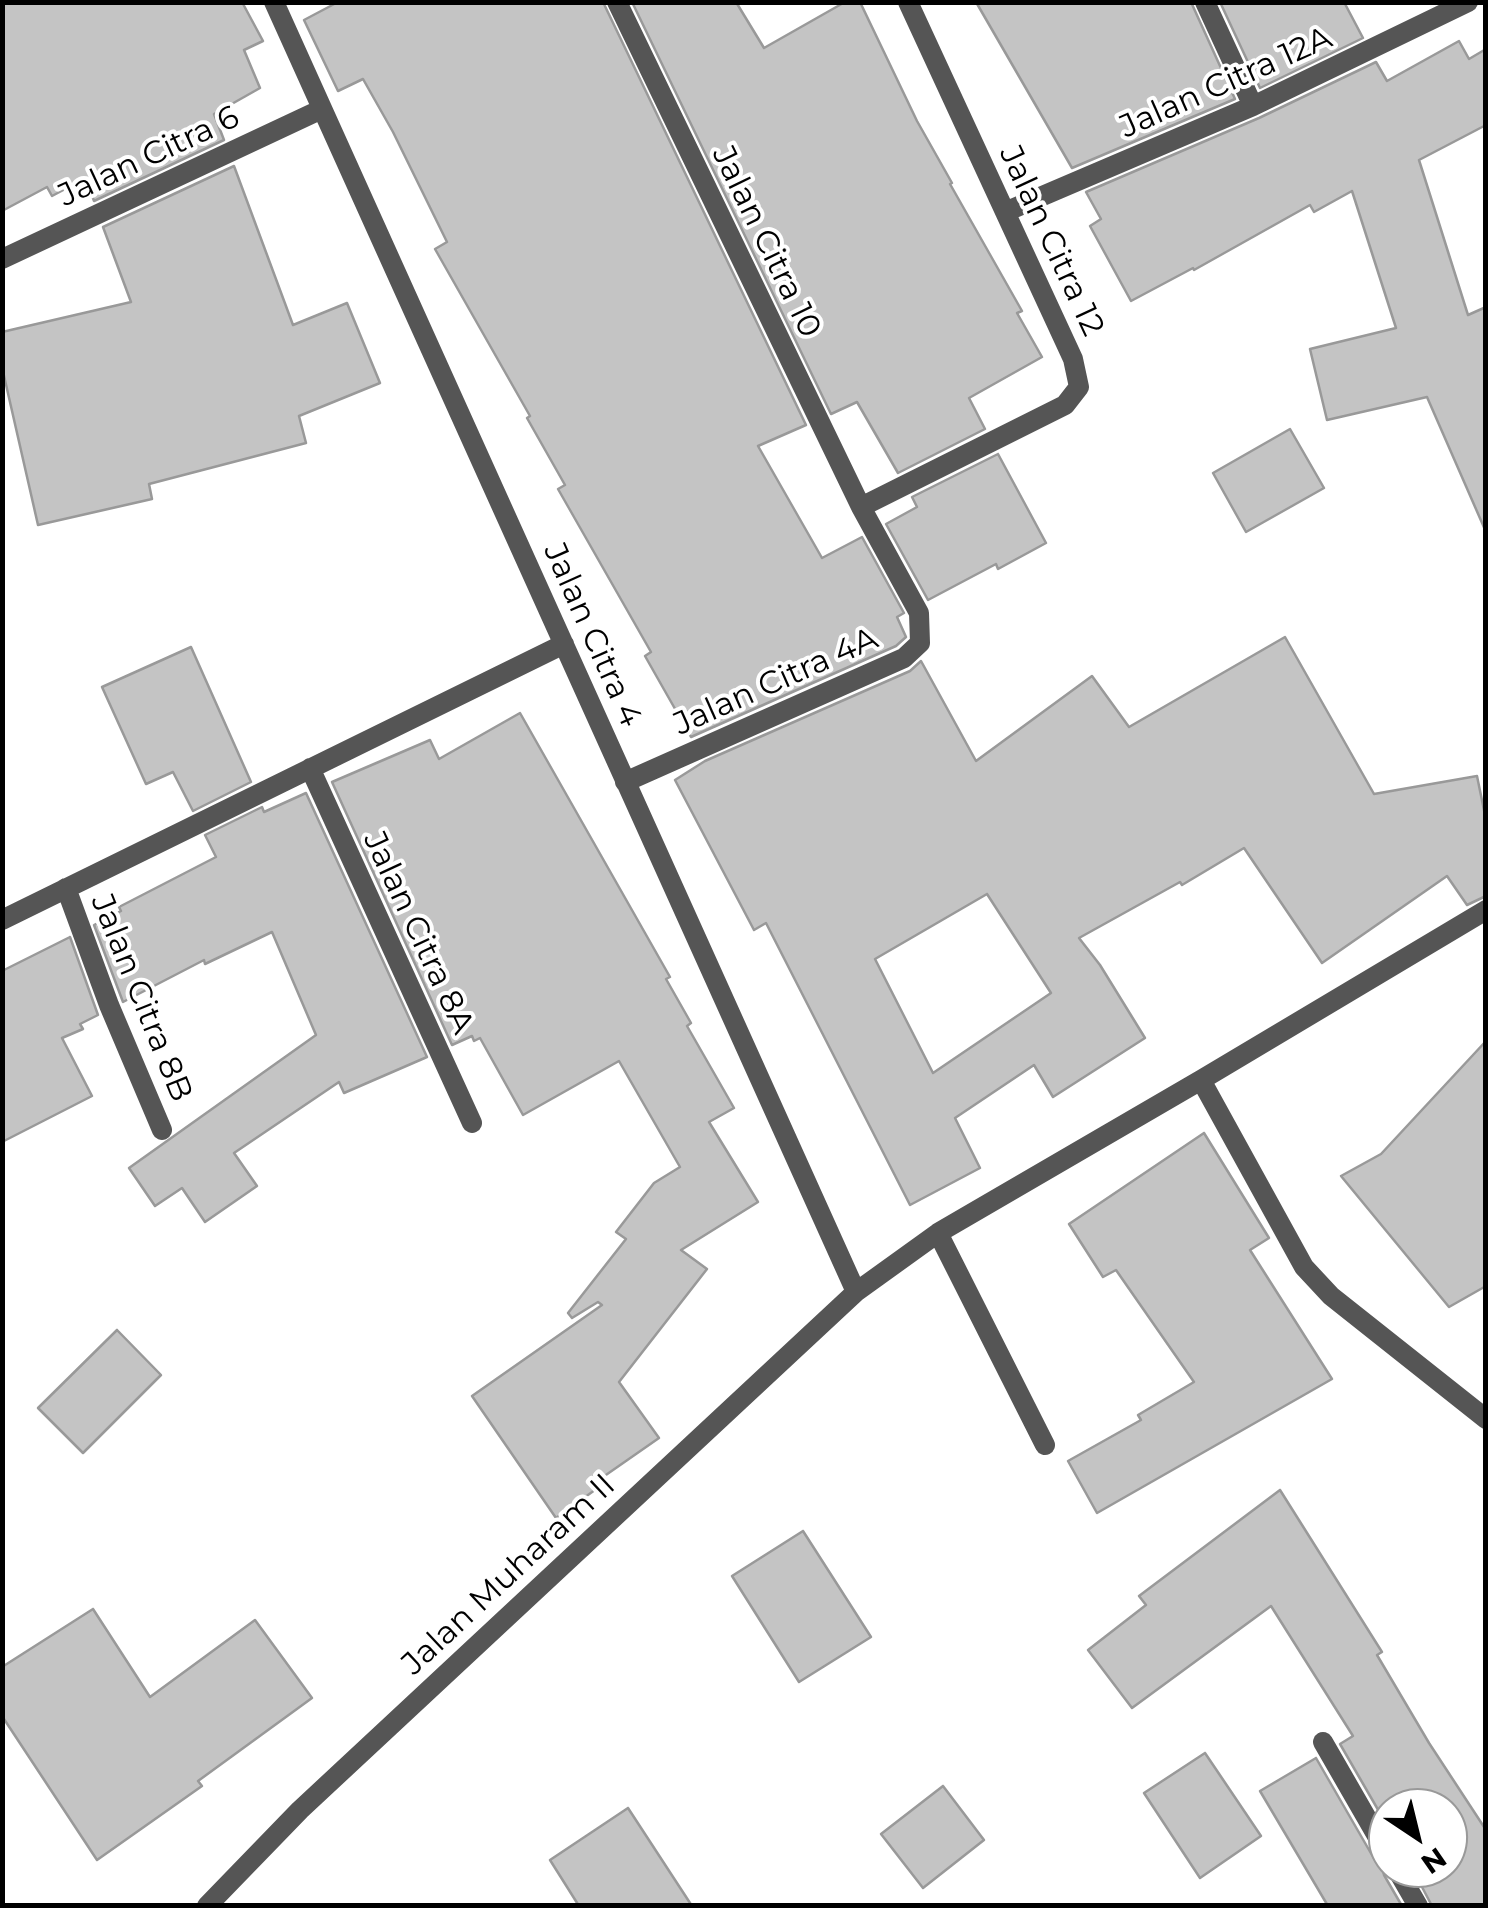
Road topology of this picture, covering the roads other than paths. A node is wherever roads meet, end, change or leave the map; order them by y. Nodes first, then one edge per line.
1 (274, 2) edge
2 (617, 2) edge
3 (908, 2) edge
4 (1204, 2) edge
5 (1468, 2) edge
6 (1253, 106) junction
7 (322, 109) junction
8 (1006, 212) junction
9 (2, 259) edge
10 (862, 507) junction
11 (564, 644) junction
12 (310, 768) junction
13 (625, 782) junction
14 (66, 888) junction
15 (1486, 910) edge
16 (2, 920) edge
17 (1201, 1080) junction
18 (472, 1123) dead end
19 (162, 1130) dead end
20 (938, 1233) junction
21 (856, 1292) junction
22 (1486, 1418) edge
23 (1045, 1444) dead end
24 (1322, 1742) dead end
25 (1368, 1820) edge
26 (206, 1906) edge

1 - 7 street, Jalan Citra 4
2 - 10 street, Jalan Citra 10
3 - 8 street, Jalan Citra 12
4 - 6 street
5 - 6 street, Jalan Citra 12A
6 - 8 street, Jalan Citra 12A
7 - 9 street, Jalan Citra 6
7 - 11 street, Jalan Citra 4
8 - 10 street, Jalan Citra 12
10 - 13 street, Jalan Citra 4A
11 - 12 street
11 - 13 street, Jalan Citra 4
12 - 14 street
12 - 18 street, Jalan Citra 8A
13 - 21 street, Jalan Citra 4
14 - 16 street
14 - 19 street, Jalan Citra 8B
15 - 17 street, Jalan Muharam II
17 - 20 street, Jalan Muharam II
17 - 22 street
20 - 21 street, Jalan Muharam II
20 - 23 street
21 - 26 street, Jalan Muharam II
24 - 25 street

